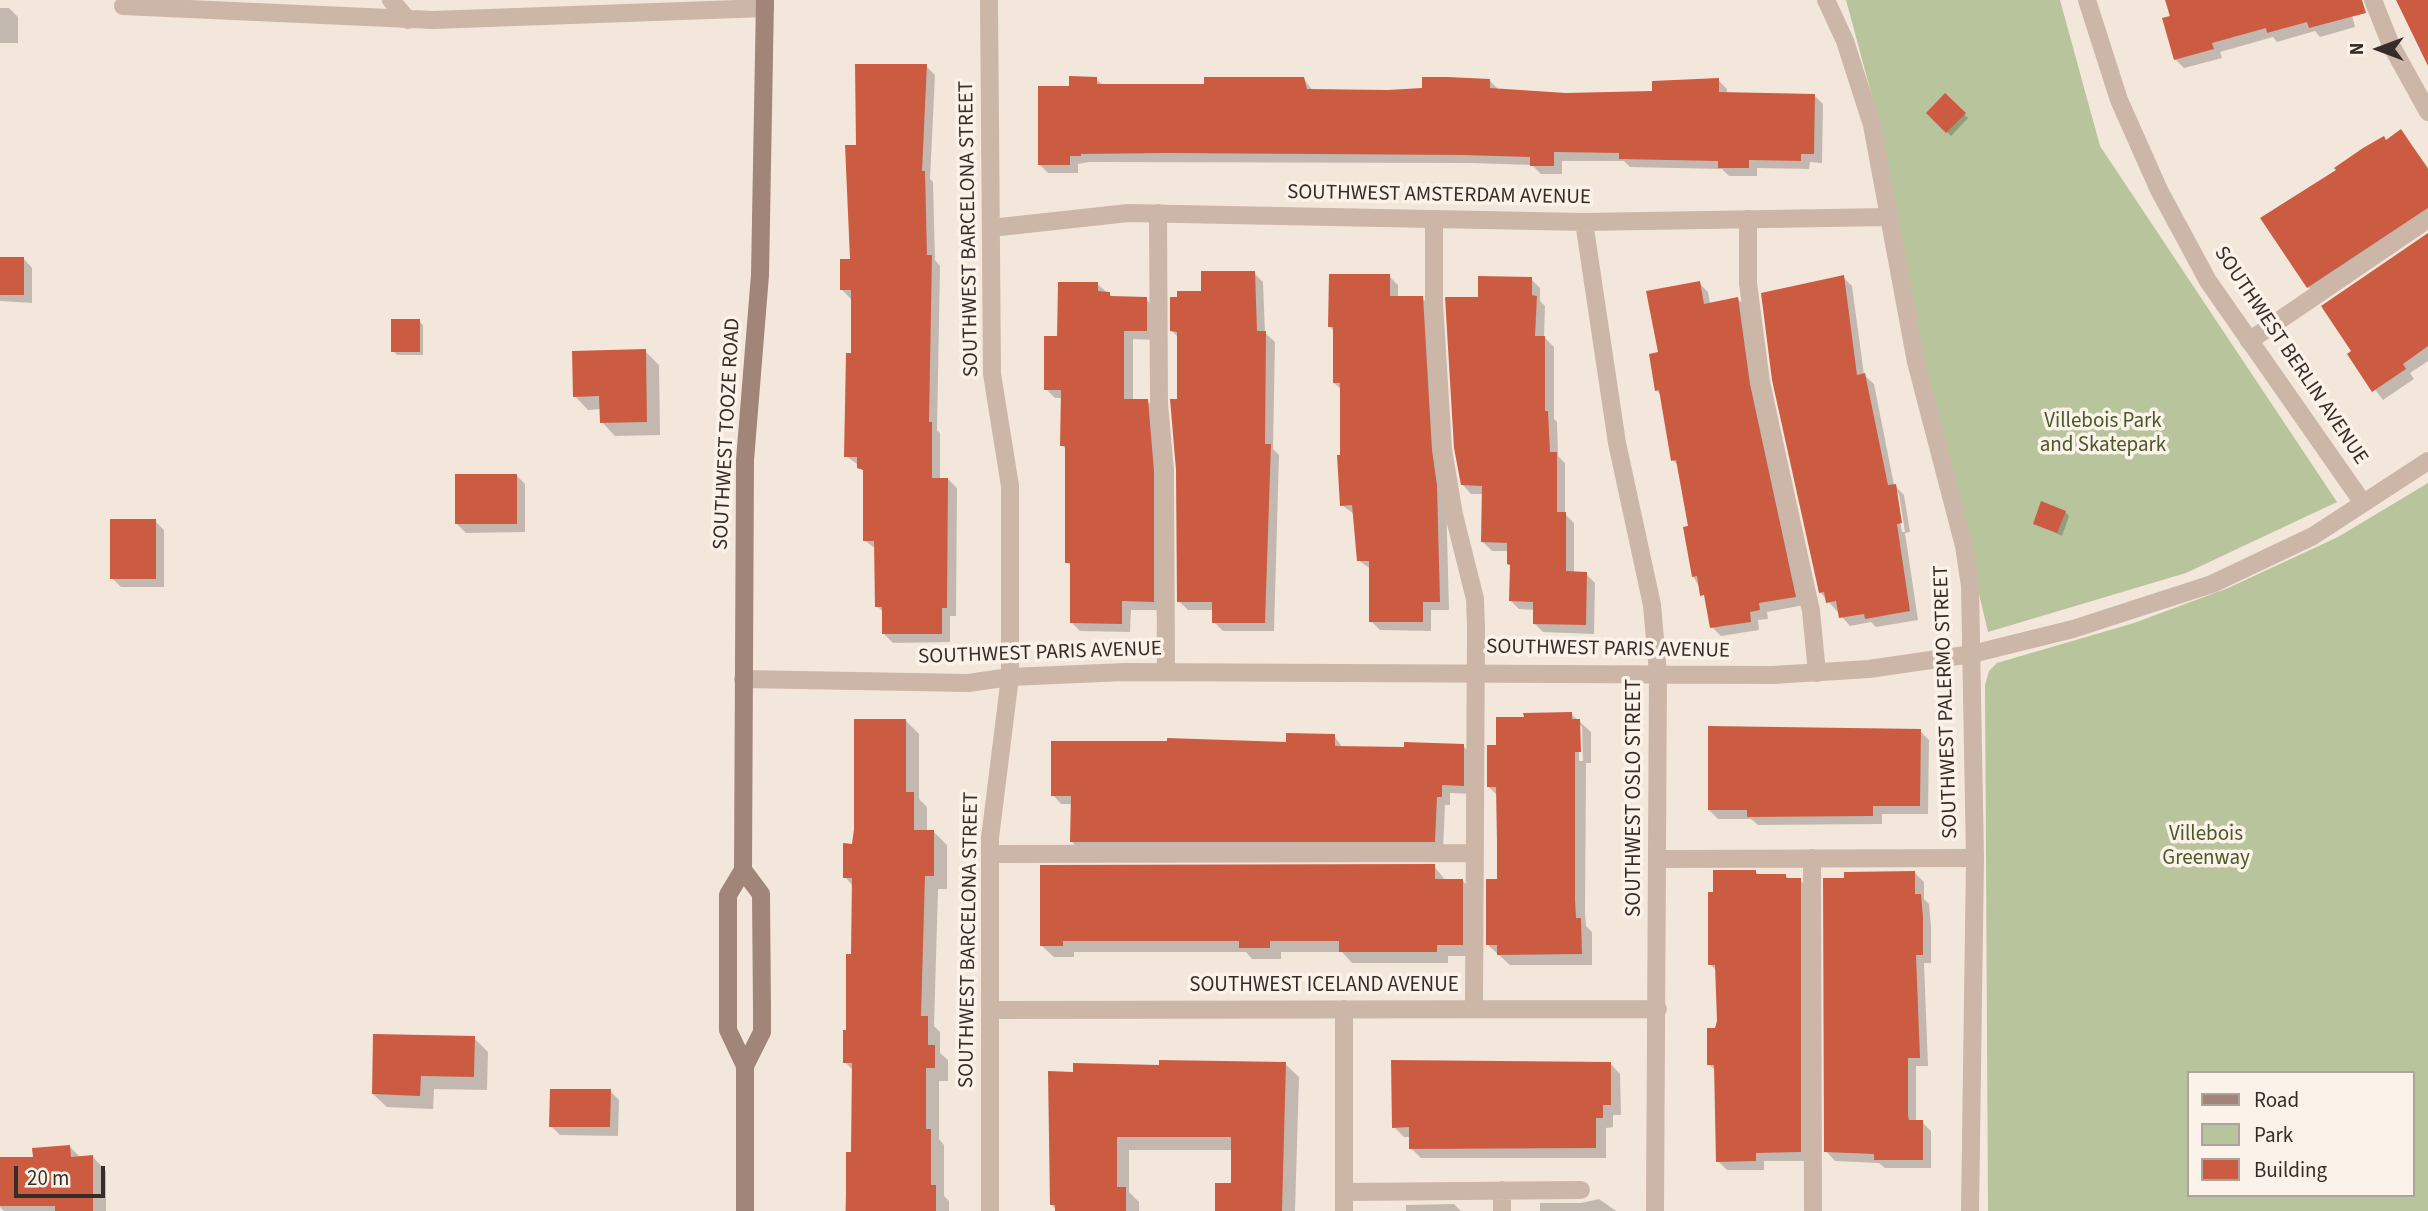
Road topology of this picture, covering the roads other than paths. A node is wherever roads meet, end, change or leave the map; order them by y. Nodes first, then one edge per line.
1 (391, 0) edge
2 (989, 0) edge
3 (1826, 0) edge
4 (2087, 0) edge
5 (2373, 0) edge
6 (765, 4) edge
7 (123, 6) dead end
8 (408, 20) junction
9 (2428, 112) edge
10 (1158, 214) junction
11 (1888, 217) junction
12 (1434, 219) junction
13 (1748, 219) junction
14 (2428, 219) edge
15 (1584, 222) junction
16 (991, 229) junction
17 (2249, 341) junction
18 (2428, 461) edge
19 (2363, 503) junction
20 (1972, 654) junction
21 (1475, 671) junction
22 (1166, 672) junction
23 (1658, 673) junction
24 (1817, 673) junction
25 (1010, 677) junction
26 (743, 679) junction
27 (1474, 853) junction
28 (990, 854) junction
29 (1812, 858) junction
30 (1975, 858) junction
31 (1659, 859) junction
32 (743, 870) junction
33 (1344, 1009) junction
34 (1474, 1009) junction
35 (1658, 1009) junction
36 (990, 1010) junction
37 (745, 1066) junction
38 (1502, 1190) junction
39 (1581, 1190) dead end
40 (1344, 1192) junction
41 (745, 1211) edge
42 (990, 1211) edge
43 (1344, 1211) edge
44 (1502, 1211) edge
45 (1656, 1211) edge
46 (1813, 1211) edge
47 (1970, 1211) edge

1 - 8 street
2 - 16 street, SOUTHWEST BARCELONA STREET
3 - 11 street, SOUTHWEST PALERMO STREET
4 - 17 street, SOUTHWEST BERLIN AVENUE
5 - 9 street
6 - 8 street
6 - 26 main road, SOUTHWEST TOOZE ROAD
7 - 8 street
10 - 12 street, SOUTHWEST AMSTERDAM AVENUE
10 - 16 street, SOUTHWEST AMSTERDAM AVENUE
10 - 22 street
11 - 13 street, SOUTHWEST AMSTERDAM AVENUE
11 - 20 street, SOUTHWEST PALERMO STREET
12 - 15 street, SOUTHWEST AMSTERDAM AVENUE
12 - 21 street
13 - 15 street, SOUTHWEST AMSTERDAM AVENUE
13 - 24 street
14 - 17 street
15 - 23 street, SOUTHWEST OSLO STREET
16 - 25 street, SOUTHWEST BARCELONA STREET
17 - 19 street, SOUTHWEST BERLIN AVENUE
18 - 19 street, SOUTHWEST PARIS AVENUE
19 - 20 street, SOUTHWEST PARIS AVENUE
20 - 24 street, SOUTHWEST PARIS AVENUE
20 - 30 street, SOUTHWEST PALERMO STREET
21 - 22 street, SOUTHWEST PARIS AVENUE
21 - 23 street, SOUTHWEST PARIS AVENUE
21 - 27 street
22 - 25 street, SOUTHWEST PARIS AVENUE
23 - 24 street, SOUTHWEST PARIS AVENUE
23 - 31 street, SOUTHWEST OSLO STREET
25 - 26 street, SOUTHWEST PARIS AVENUE
25 - 28 street, SOUTHWEST BARCELONA STREET
26 - 32 main road, SOUTHWEST TOOZE ROAD
27 - 28 street
27 - 34 street
28 - 36 street, SOUTHWEST BARCELONA STREET
29 - 30 street
29 - 31 street
29 - 46 street
30 - 47 street, SOUTHWEST PALERMO STREET
31 - 35 street, SOUTHWEST OSLO STREET
32 - 37 main road, SOUTHWEST TOOZE ROAD
32 - 37 main road, SOUTHWEST TOOZE ROAD
33 - 34 street, SOUTHWEST ICELAND AVENUE
33 - 36 street, SOUTHWEST ICELAND AVENUE
33 - 40 street
34 - 35 street, SOUTHWEST ICELAND AVENUE
35 - 45 street, SOUTHWEST OSLO STREET
36 - 42 street, SOUTHWEST BARCELONA STREET
37 - 41 main road, SOUTHWEST TOOZE ROAD
38 - 39 street
38 - 40 street
38 - 44 street
40 - 43 street

